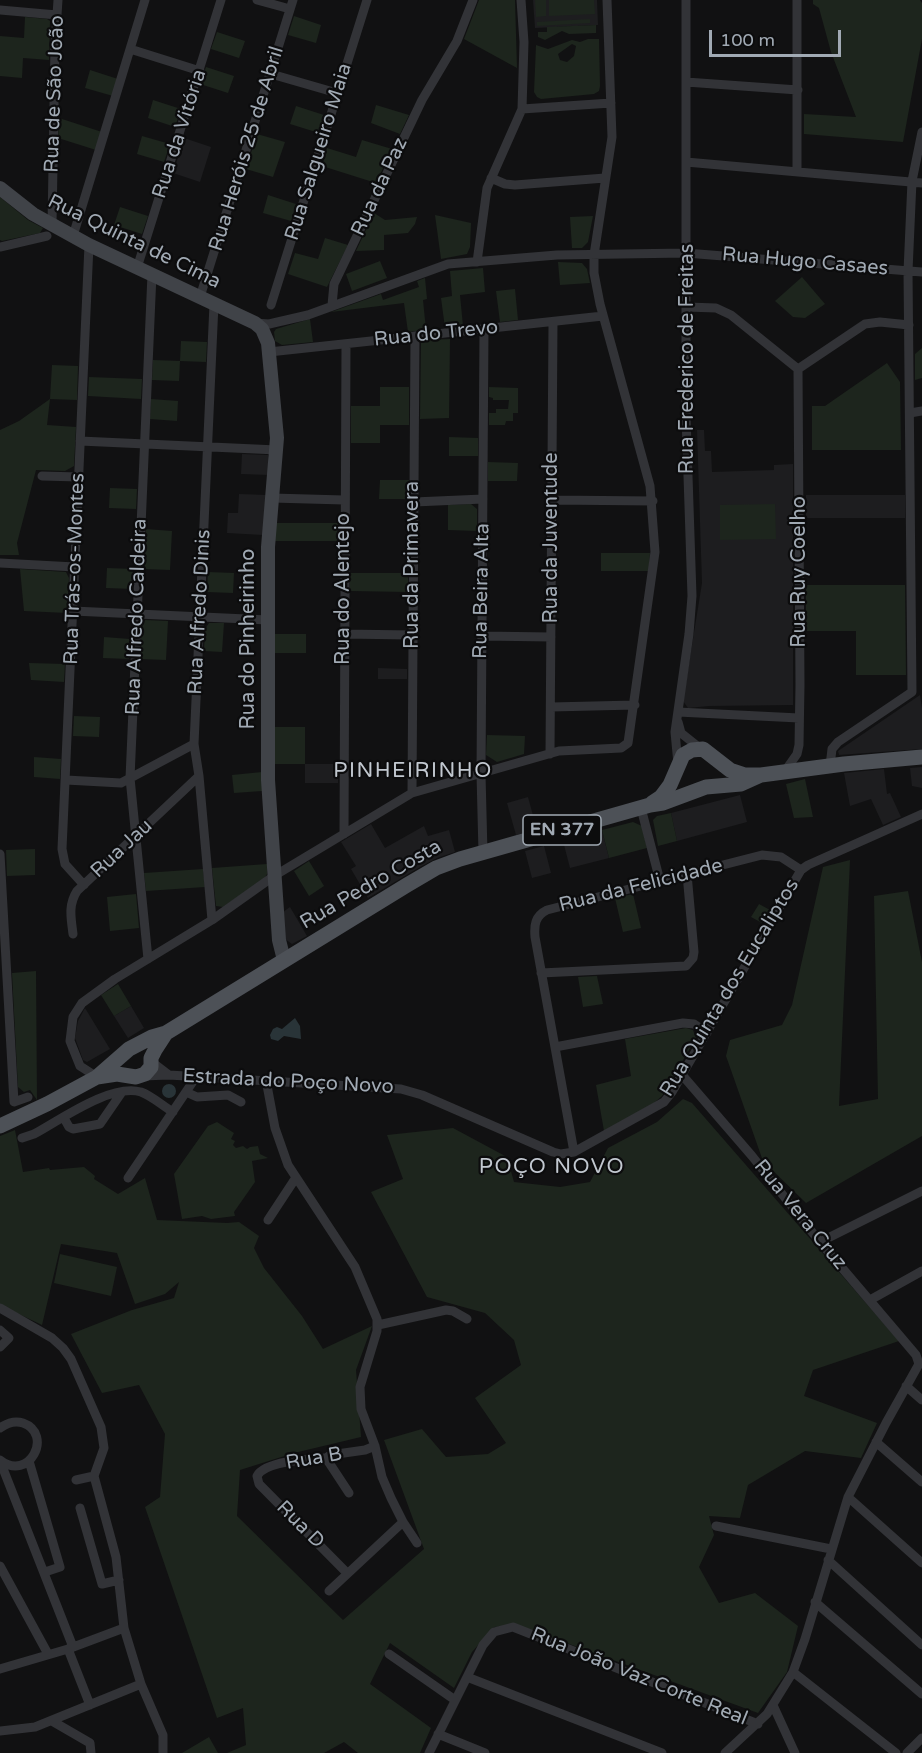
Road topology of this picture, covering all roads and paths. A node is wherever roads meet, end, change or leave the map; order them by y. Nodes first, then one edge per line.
1 (58, 0) edge
2 (145, 0) edge
3 (221, 0) edge
4 (257, 0) edge
5 (367, 0) edge
6 (473, 0) edge
7 (521, 0) edge
8 (607, 0) edge
9 (686, 0) edge
10 (797, 0) edge
11 (292, 5) edge
12 (0, 10) edge
13 (57, 15) junction
14 (130, 49) junction
15 (200, 71) junction
16 (271, 74) junction
17 (686, 82) junction
18 (798, 90) junction
19 (338, 93) junction
20 (611, 103) junction
21 (522, 109) junction
22 (922, 132) edge
23 (686, 162) junction
24 (797, 171) junction
25 (491, 178) junction
26 (605, 178) junction
27 (912, 181) junction
28 (922, 183) edge
29 (0, 188) edge
30 (49, 231) junction
31 (73, 236) junction
32 (89, 245) junction
33 (0, 248) edge
34 (686, 253) junction
35 (594, 255) junction
36 (477, 262) junction
37 (137, 267) junction
38 (908, 271) junction
39 (922, 272) edge
40 (152, 274) junction
41 (200, 297) junction
42 (214, 304) junction
43 (271, 305) dead end
44 (332, 305) junction
45 (687, 307) junction
46 (603, 316) junction
47 (553, 322) junction
48 (255, 323) junction
49 (909, 325) junction
50 (484, 329) junction
51 (415, 336) junction
52 (346, 344) junction
53 (269, 352) junction
54 (798, 369) junction
55 (922, 411) edge
56 (910, 413) junction
57 (80, 441) junction
58 (144, 444) junction
59 (208, 447) junction
60 (277, 450) junction
61 (922, 469) edge
62 (910, 470) junction
63 (42, 476) dead end
64 (79, 477) junction
65 (272, 498) junction
66 (483, 499) junction
67 (344, 500) junction
68 (552, 500) junction
69 (653, 501) junction
70 (414, 502) junction
71 (0, 563) edge
72 (75, 567) junction
73 (73, 611) junction
74 (137, 614) junction
75 (200, 617) junction
76 (268, 620) junction
77 (343, 634) junction
78 (412, 635) junction
79 (482, 636) junction
80 (551, 637) junction
81 (635, 705) junction
82 (551, 707) junction
83 (678, 714) junction
84 (799, 718) junction
85 (194, 744) junction
86 (703, 749) junction
87 (550, 754) junction
88 (922, 757) edge
89 (715, 759) junction
90 (830, 766) junction
91 (678, 768) junction
92 (785, 771) junction
93 (481, 774) junction
94 (761, 775) junction
95 (199, 776) junction
96 (130, 778) junction
97 (66, 780) junction
98 (704, 788) junction
99 (412, 793) junction
100 (646, 806) junction
101 (922, 814) edge
102 (344, 834) junction
103 (135, 835) junction
104 (483, 853) junction
105 (0, 854) edge
106 (0, 861) edge
107 (801, 870) junction
108 (687, 874) junction
109 (274, 876) junction
110 (660, 881) junction
111 (84, 885) junction
112 (1, 895) edge
113 (212, 920) junction
114 (73, 934) dead end
115 (148, 959) junction
116 (284, 960) junction
117 (541, 974) junction
118 (707, 1033) junction
119 (166, 1034) junction
120 (555, 1047) junction
121 (130, 1050) junction
122 (151, 1060) junction
123 (169, 1075) junction
124 (136, 1076) junction
125 (683, 1076) junction
126 (96, 1077) junction
127 (196, 1077) junction
128 (266, 1080) junction
129 (122, 1092) junction
130 (186, 1092) junction
131 (28, 1097) dead end
132 (241, 1102) dead end
133 (172, 1112) junction
134 (64, 1118) junction
135 (0, 1126) edge
136 (22, 1138) dead end
137 (574, 1152) junction
138 (128, 1178) dead end
139 (295, 1179) junction
140 (922, 1191) edge
141 (268, 1220) dead end
142 (820, 1242) junction
143 (922, 1271) edge
144 (870, 1300) junction
145 (0, 1308) edge
146 (467, 1319) dead end
147 (378, 1325) junction
148 (0, 1330) edge
149 (0, 1347) edge
150 (919, 1354) edge
151 (906, 1386) junction
152 (922, 1400) edge
153 (0, 1428) edge
154 (876, 1442) junction
155 (375, 1446) junction
156 (326, 1458) junction
157 (0, 1461) edge
158 (29, 1461) junction
159 (94, 1476) junction
160 (257, 1476) joint
161 (76, 1480) dead end
162 (922, 1482) edge
163 (349, 1493) dead end
164 (848, 1497) junction
165 (80, 1508) dead end
166 (403, 1521) junction
167 (716, 1526) dead end
168 (417, 1543) dead end
169 (831, 1549) junction
170 (828, 1560) junction
171 (922, 1563) edge
172 (0, 1566) edge
173 (45, 1572) junction
174 (347, 1573) junction
175 (119, 1580) junction
176 (328, 1591) dead end
177 (815, 1602) junction
178 (124, 1628) junction
179 (922, 1645) edge
180 (70, 1648) junction
181 (48, 1654) junction
182 (388, 1654) dead end
183 (0, 1669) edge
184 (793, 1672) junction
185 (467, 1677) junction
186 (141, 1684) junction
187 (922, 1694) edge
188 (455, 1700) junction
189 (90, 1705) junction
190 (773, 1706) junction
191 (52, 1721) junction
192 (758, 1724) junction
193 (0, 1731) edge
194 (438, 1734) junction
195 (922, 1738) edge
196 (91, 1753) edge
197 (163, 1753) edge
198 (429, 1753) edge
199 (485, 1753) edge
200 (662, 1753) edge
201 (725, 1753) edge
202 (795, 1753) edge
203 (896, 1753) edge
204 (907, 1753) edge

1 - 13 street, Rua de São João
2 - 14 street
3 - 15 street, Rua da Vitória
4 - 11 street
5 - 19 street, Rua Salgueiro Maia
6 - 44 street, Rua da Paz
7 - 21 street
8 - 20 street
9 - 17 street, Rua Frederico de Freitas
10 - 18 street
11 - 16 street, Rua Heróis 25 de Abril
12 - 13 street
13 - 30 street, Rua de São João
14 - 15 street
14 - 31 street
15 - 37 street, Rua da Vitória
16 - 19 street
16 - 41 street, Rua Heróis 25 de Abril
17 - 18 street
17 - 23 street, Rua Frederico de Freitas
18 - 24 street
19 - 43 street, Rua Salgueiro Maia
20 - 21 street
20 - 26 street
21 - 25 street
22 - 27 street
23 - 24 street
23 - 34 street, Rua Frederico de Freitas
24 - 27 street
25 - 26 street
25 - 36 street
26 - 35 street
27 - 28 street
27 - 38 street
29 - 30 street, Rua Quinta de Cima
30 - 31 street, Rua Quinta de Cima
30 - 33 street
31 - 32 street, Rua Quinta de Cima
32 - 37 street, Rua Quinta de Cima
32 - 57 street, Rua Trás-os-Montes
34 - 35 street, Rua Hugo Casaes
34 - 38 street, Rua Hugo Casaes
34 - 45 street, Rua Frederico de Freitas
35 - 36 street, Rua Hugo Casaes
35 - 46 street
36 - 44 street, Rua Hugo Casaes
37 - 40 street, Rua Quinta de Cima
38 - 39 street, Rua Hugo Casaes
38 - 49 street
40 - 41 street, Rua Quinta de Cima
40 - 58 street, Rua Alfredo Caldeira
41 - 42 street, Rua Quinta de Cima
42 - 48 street, Rua Quinta de Cima
42 - 59 street, Rua Alfredo Dinis
44 - 48 street
45 - 54 street
45 - 83 street, Rua Frederico de Freitas
46 - 47 street, Rua do Trevo
46 - 69 street
47 - 50 street, Rua do Trevo
47 - 68 street, Rua da Juventude
48 - 53 street, Rua do Pinheirinho
49 - 54 street
49 - 56 street
50 - 51 street, Rua do Trevo
50 - 66 street, Rua Beira Alta
51 - 52 street, Rua do Trevo
51 - 70 street, Rua da Primavera
52 - 53 street, Rua do Trevo
52 - 67 street, Rua do Alentejo
53 - 60 street, Rua do Pinheirinho
54 - 84 street, Rua Ruy Coelho
55 - 56 street
56 - 62 street
57 - 58 street
57 - 64 street, Rua Trás-os-Montes
58 - 59 street
58 - 74 street, Rua Alfredo Caldeira
59 - 60 street
59 - 75 street, Rua Alfredo Dinis
60 - 65 street, Rua do Pinheirinho
61 - 62 street
62 - 90 street
63 - 64 street
64 - 72 street, Rua Trás-os-Montes
65 - 67 street
65 - 76 street, Rua do Pinheirinho
66 - 70 street
66 - 79 street, Rua Beira Alta
67 - 77 street, Rua do Alentejo
68 - 69 street
68 - 80 street, Rua da Juventude
69 - 81 street
70 - 78 street, Rua da Primavera
71 - 72 street
72 - 73 street, Rua Trás-os-Montes
73 - 74 street
73 - 97 street, Rua Trás-os-Montes
74 - 75 street
74 - 96 street, Rua Alfredo Caldeira
75 - 76 street
75 - 85 street, Rua Alfredo Dinis
76 - 109 street, Rua do Pinheirinho
77 - 78 street
77 - 102 street, Rua do Alentejo
78 - 99 street, Rua da Primavera
79 - 80 street
79 - 93 street, Rua Beira Alta
80 - 82 street, Rua da Juventude
81 - 82 street
81 - 87 street
82 - 87 street, Rua da Juventude
83 - 84 street
83 - 86 street
83 - 91 street, Rua Frederico de Freitas
84 - 92 street, Rua Ruy Coelho
85 - 95 street, Rua Alfredo Dinis
85 - 96 street
86 - 89 main road, Rua Pedro Costa
86 - 91 main road, Rua Pedro Costa
87 - 93 street
88 - 90 main road, Rua Pedro Costa / EN 377
89 - 94 main road, Rua Pedro Costa / EN 377
89 - 98 main road
90 - 92 main road, Rua Pedro Costa / EN 377
91 - 98 main road
91 - 100 main road, Rua Pedro Costa / EN 377
92 - 94 main road, Rua Pedro Costa / EN 377
93 - 99 street
93 - 104 street, Rua Beira Alta
94 - 98 main road, Rua Pedro Costa / EN 377
95 - 103 street, Rua Jau
95 - 113 street, Rua Alfredo Dinis
96 - 97 street
96 - 103 street, Rua Alfredo Caldeira
97 - 111 street, Rua Trás-os-Montes
98 - 100 main road, Rua Pedro Costa / EN 377
99 - 102 street
100 - 104 main road, Rua Pedro Costa / EN 377
100 - 110 street
101 - 107 street, Rua Quinta dos Eucaliptos
102 - 109 street
103 - 111 street, Rua Jau
103 - 115 street, Rua Alfredo Caldeira
104 - 116 main road, Rua Pedro Costa / EN 377
105 - 106 street
106 - 112 street
107 - 108 street, Rua da Felicidade
107 - 118 street, Rua Quinta dos Eucaliptos
108 - 110 street, Rua da Felicidade
108 - 117 street
109 - 113 street
109 - 116 street, Rua do Pinheirinho
110 - 117 street, Rua da Felicidade
111 - 114 street, Rua Jau
112 - 131 street
113 - 115 street
115 - 126 street
116 - 119 main road, Rua Pedro Costa / EN 377
117 - 120 street, Rua da Felicidade
118 - 120 street
118 - 125 street, Rua Quinta dos Eucaliptos
119 - 121 main road, Rua Pedro Costa / EN 377
119 - 122 main road, Rua Pedro Costa / EN 377
120 - 137 street, Rua da Felicidade
121 - 122 main road
121 - 124 main road
121 - 126 main road, Rua Pedro Costa / EN 377
122 - 123 street, Estrada do Poço Novo
122 - 124 main road, Rua Pedro Costa / EN 377
123 - 124 street, Estrada do Poço Novo
123 - 127 street, Estrada do Poço Novo
124 - 126 main road, Rua Pedro Costa / EN 377
125 - 137 street, Rua Quinta dos Eucaliptos
125 - 142 street, Rua Vera Cruz
126 - 135 main road, Rua Pedro Costa / EN 377
127 - 128 street, Estrada do Poço Novo
127 - 130 street
128 - 137 street, Estrada do Poço Novo
128 - 139 street
129 - 133 street
129 - 134 street
129 - 134 street
130 - 132 street, Estrada do Poço Novo
130 - 133 street
133 - 138 street
134 - 136 street
139 - 141 street
139 - 147 street
140 - 142 street
142 - 144 street, Rua Vera Cruz
143 - 144 street
144 - 150 street, Rua Vera Cruz
145 - 159 street
146 - 147 street
147 - 155 street
148 - 149 street
150 - 151 street
151 - 152 street
151 - 154 street
153 - 158 street
154 - 162 street
154 - 164 street
155 - 156 street, Rua B
155 - 166 street
156 - 160 street, Rua B
156 - 163 street
157 - 158 street
157 - 173 street
158 - 173 street
159 - 161 street
159 - 175 street
160 - 174 street, Rua D
164 - 169 street
164 - 171 street
165 - 175 street
166 - 168 street
166 - 174 street
167 - 169 street
169 - 170 street
170 - 177 street
170 - 179 street
172 - 181 street
173 - 180 street
174 - 176 street
175 - 178 street
177 - 184 street
177 - 187 street
178 - 180 street
178 - 186 street
180 - 181 street
180 - 189 street
181 - 183 street
182 - 188 street
184 - 190 street
184 - 203 street
185 - 188 street, Rua João Vaz Corte Real
185 - 192 street, Rua João Vaz Corte Real
185 - 200 street
186 - 189 street
186 - 197 street
188 - 194 street, Rua João Vaz Corte Real
189 - 191 street
190 - 192 street
190 - 202 street
191 - 193 street
191 - 196 street
192 - 201 street
194 - 198 street, Rua João Vaz Corte Real
194 - 199 street
195 - 204 street

